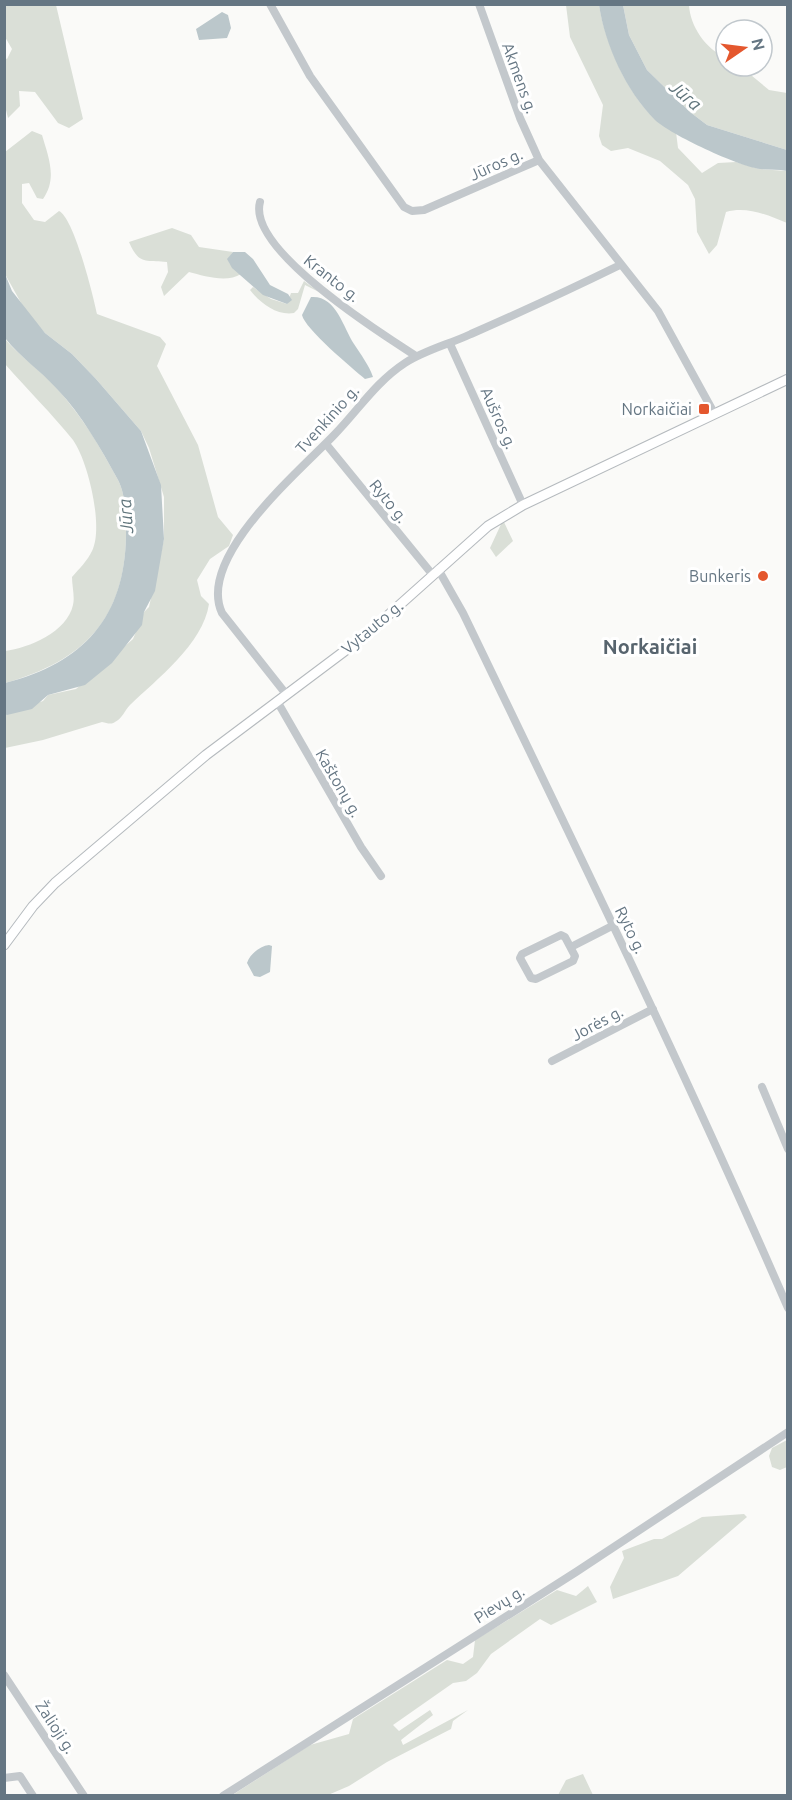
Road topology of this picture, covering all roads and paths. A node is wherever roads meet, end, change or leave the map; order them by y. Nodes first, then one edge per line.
1 (270, 4) edge
2 (479, 4) edge
3 (539, 160) junction
4 (260, 202) dead end
5 (620, 265) junction
6 (450, 344) junction
7 (416, 356) junction
8 (788, 379) edge
9 (714, 413) junction
10 (326, 444) junction
11 (523, 505) junction
12 (435, 572) junction
13 (286, 694) junction
14 (277, 701) junction
15 (381, 876) dead end
16 (614, 925) junction
17 (4, 945) edge
18 (571, 947) junction
19 (653, 1009) junction
20 (552, 1061) dead end
21 (762, 1087) dead end
22 (788, 1149) edge
23 (788, 1308) edge
24 (788, 1432) edge
25 (4, 1674) edge
26 (4, 1778) edge
27 (33, 1796) edge
28 (84, 1796) edge
29 (223, 1796) edge

1 - 3 street, Jūros g.
2 - 3 street, Akmens g.
3 - 5 street, Jūros g.
4 - 7 street, Kranto g.
5 - 6 street, Tvenkinio g.
5 - 9 street, Jūros g.
6 - 7 street, Tvenkinio g.
6 - 11 street, Aušros g.
7 - 10 street, Tvenkinio g.
8 - 9 main road, Vytauto g.
9 - 11 main road, Vytauto g.
10 - 12 street, Ryto g.
10 - 13 street, Tvenkinio g.
11 - 12 main road, Vytauto g.
12 - 13 main road, Vytauto g.
12 - 16 street, Ryto g.
13 - 14 main road, Vytauto g.
14 - 15 street, Kaštonų g.
14 - 17 main road, Vytauto g.
16 - 18 street
16 - 19 street, Ryto g.
18 - 18 street
19 - 20 street, Jorės g.
19 - 23 street, Ryto g.
21 - 22 street
24 - 29 street, Pievų g.
25 - 28 street, Žalioji g.
26 - 27 street

